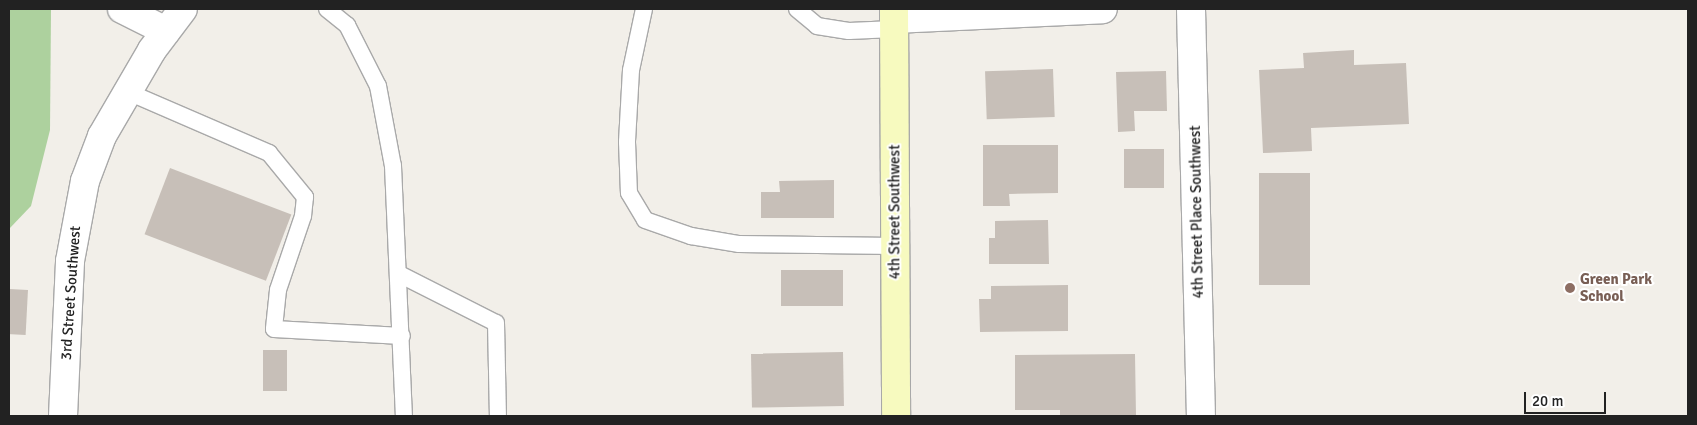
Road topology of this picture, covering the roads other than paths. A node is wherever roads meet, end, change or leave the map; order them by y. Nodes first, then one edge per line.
1 (122, 9) edge
2 (183, 9) edge
3 (327, 9) edge
4 (644, 9) edge
5 (797, 9) edge
6 (1103, 9) edge
7 (1192, 9) edge
8 (894, 19) edge
9 (166, 32) junction
10 (128, 92) junction
11 (895, 246) junction
12 (401, 275) junction
13 (402, 336) junction
14 (64, 416) edge
15 (404, 416) edge
16 (498, 416) edge
17 (896, 416) edge
18 (1201, 416) edge

1 - 9 street
2 - 9 street, 3rd Street Southwest
3 - 12 lane
4 - 11 lane
5 - 8 lane
6 - 8 street
7 - 18 street, 4th Street Place Southwest
8 - 11 main road, 4th Street Southwest
9 - 10 street, 3rd Street Southwest
10 - 13 lane
10 - 14 street, 3rd Street Southwest
11 - 17 main road, 4th Street Southwest
12 - 13 lane
12 - 16 lane
13 - 15 lane

